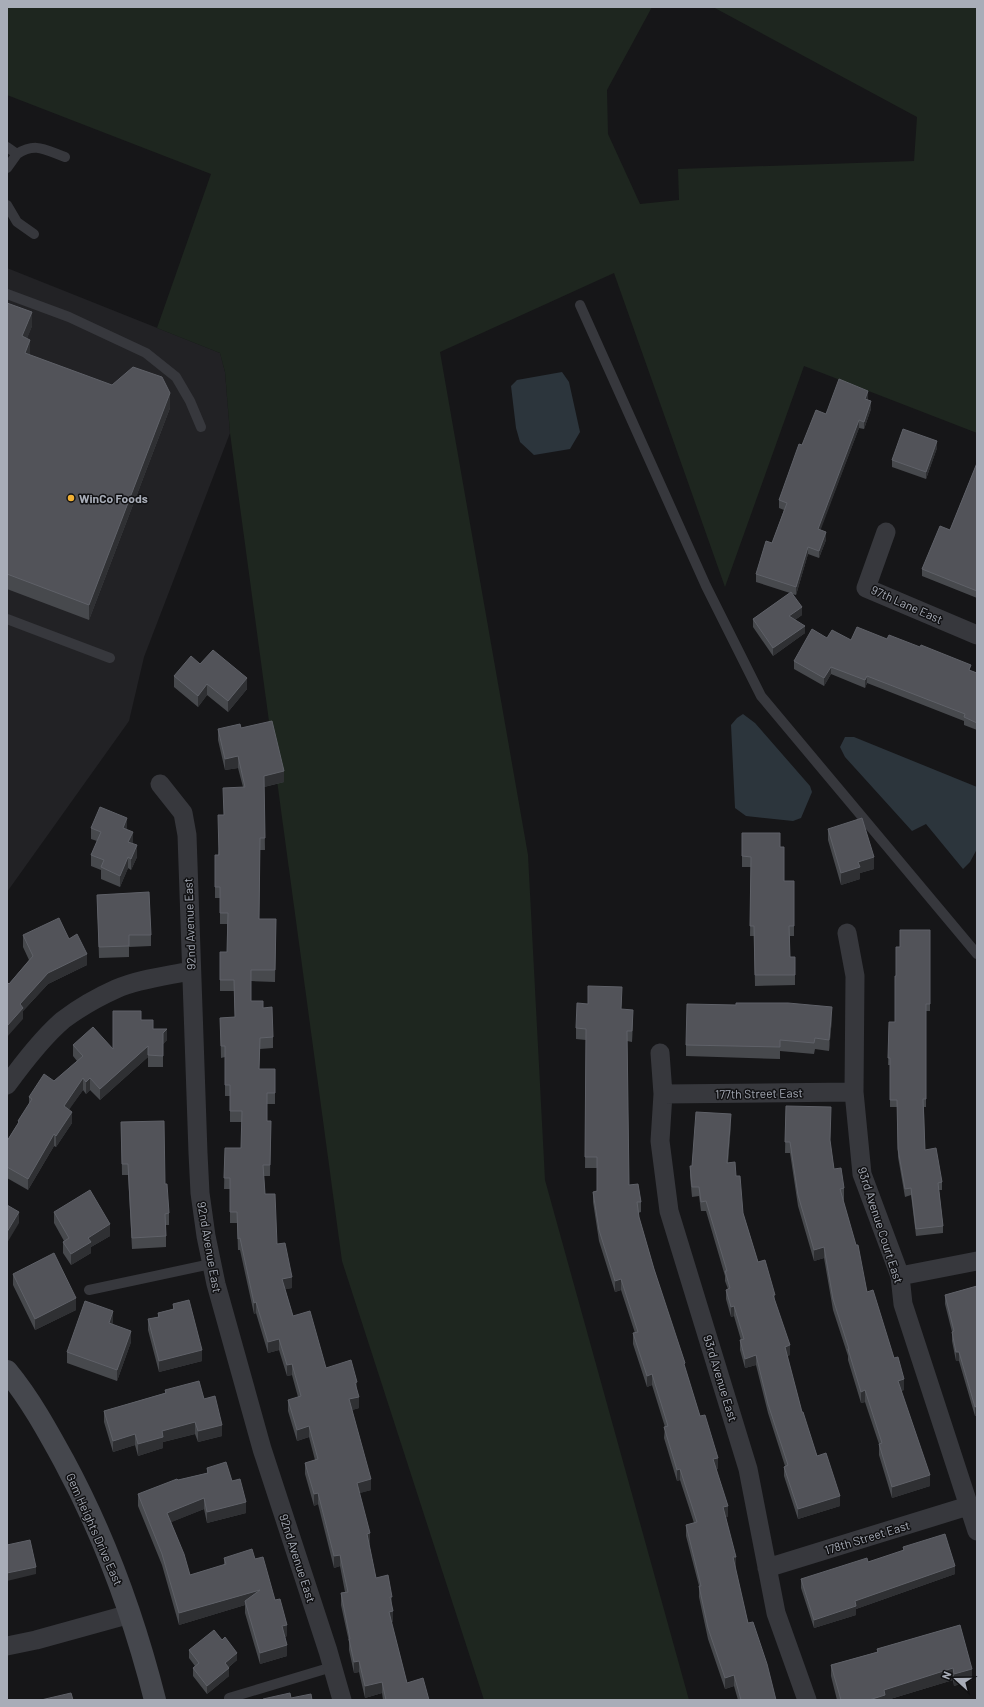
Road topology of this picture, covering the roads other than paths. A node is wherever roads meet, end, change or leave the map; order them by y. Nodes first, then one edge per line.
1 (7, 147) edge
2 (17, 154) junction
3 (65, 157) dead end
4 (7, 168) edge
5 (7, 205) edge
6 (34, 234) dead end
7 (7, 294) edge
8 (580, 305) dead end
9 (201, 427) dead end
10 (886, 532) dead end
11 (7, 619) edge
12 (977, 635) edge
13 (110, 658) dead end
14 (160, 784) dead end
15 (847, 933) dead end
16 (977, 954) edge
17 (190, 972) junction
18 (660, 1053) dead end
19 (7, 1085) edge
20 (854, 1092) junction
21 (663, 1094) junction
22 (977, 1261) edge
23 (211, 1264) junction
24 (900, 1276) junction
25 (89, 1290) dead end
26 (7, 1371) edge
27 (968, 1506) junction
28 (977, 1531) edge
29 (767, 1568) junction
30 (130, 1614) junction
31 (7, 1646) edge
32 (332, 1667) junction
33 (229, 1698) dead end
34 (155, 1700) edge
35 (342, 1700) edge
36 (806, 1700) edge

1 - 2 lane
2 - 3 lane
2 - 4 lane
5 - 6 lane
7 - 9 lane
8 - 16 lane
10 - 12 street, 97th Lane East
11 - 13 lane
14 - 17 street, 92nd Avenue East
15 - 20 street, 93rd Avenue Court East
17 - 19 street
17 - 23 street, 92nd Avenue East
18 - 21 street, 93rd Avenue East
20 - 21 street, 177th Street East
20 - 24 street, 93rd Avenue Court East
21 - 29 street, 93rd Avenue East
22 - 24 street
23 - 25 lane
23 - 32 street, 92nd Avenue East
24 - 27 street, 93rd Avenue Court East
26 - 30 street, Gem Heights Drive East
27 - 28 street, 93rd Avenue Court East
27 - 29 street, 178th Street East
29 - 36 street, 93rd Avenue East
30 - 31 street
30 - 34 street, Gem Heights Drive East
32 - 33 lane
32 - 35 street, 92nd Avenue East

